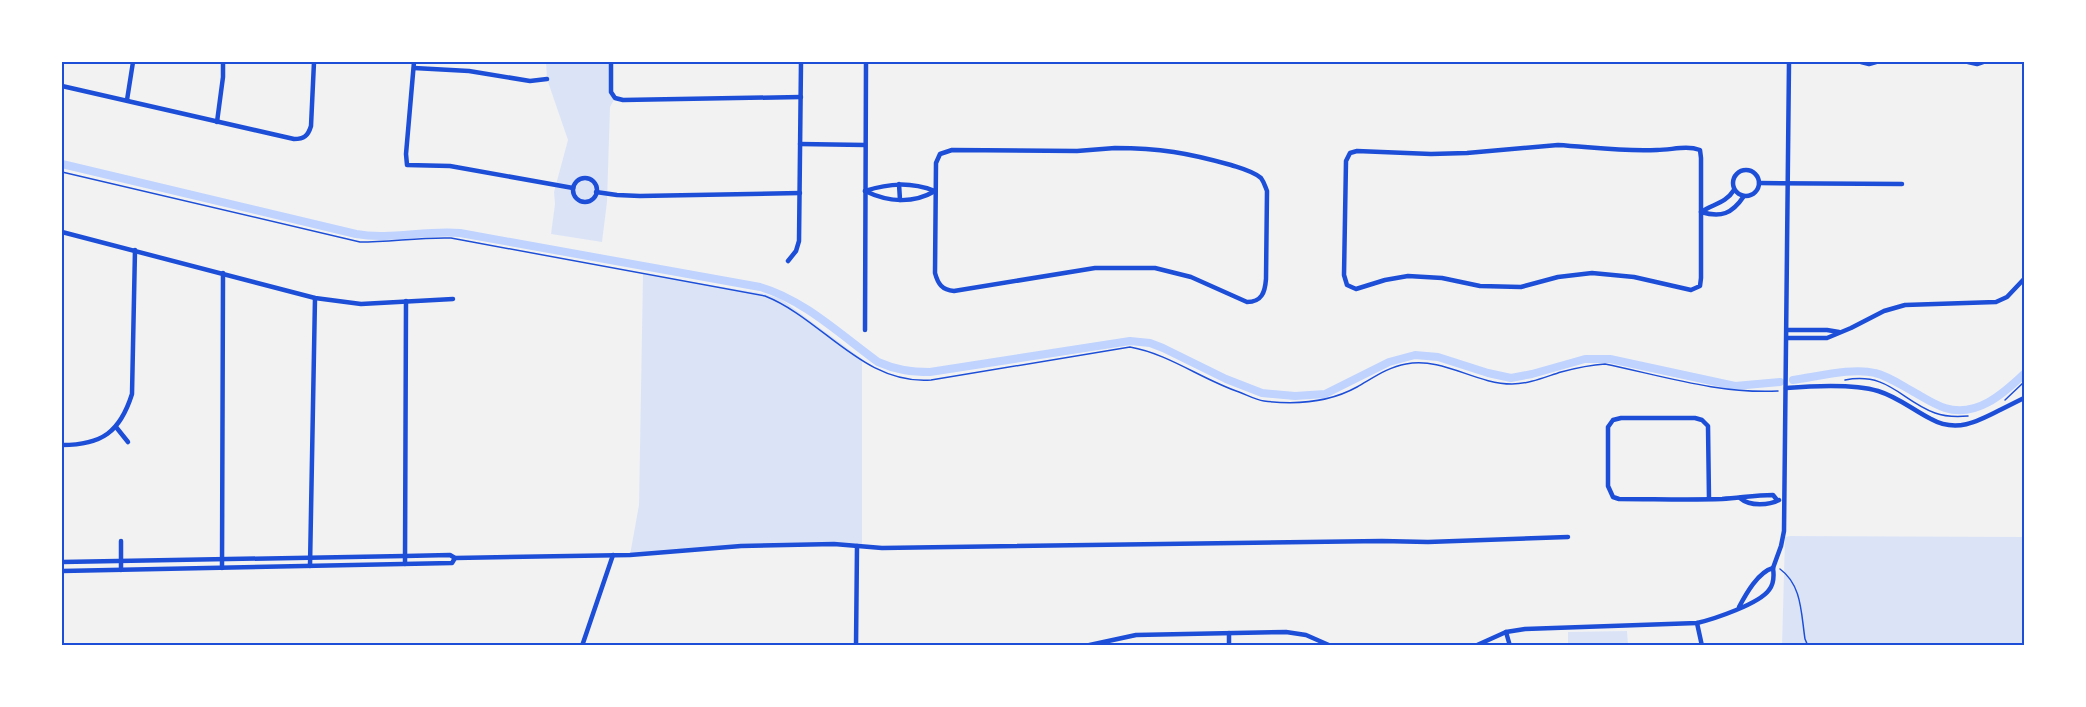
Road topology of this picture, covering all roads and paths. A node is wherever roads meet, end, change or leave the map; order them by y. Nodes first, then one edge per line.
1 (133, 62) edge
2 (223, 62) edge
3 (314, 62) edge
4 (414, 62) edge
5 (611, 62) edge
6 (801, 62) edge
7 (866, 62) edge
8 (1789, 62) edge
9 (1861, 62) edge
10 (1876, 62) edge
11 (1968, 62) edge
12 (1983, 62) edge
13 (414, 68) junction
14 (548, 79) dead end
15 (62, 86) edge
16 (801, 97) junction
17 (127, 100) junction
18 (217, 122) junction
19 (800, 144) junction
20 (865, 145) junction
21 (62, 171) edge
22 (1759, 183) junction
23 (1787, 183) junction
24 (899, 184) junction
25 (1902, 184) dead end
26 (573, 188) junction
27 (1734, 190) junction
28 (865, 191) junction
29 (935, 191) junction
30 (596, 192) junction
31 (800, 193) junction
32 (1744, 196) junction
33 (900, 200) junction
34 (1701, 212) junction
35 (62, 232) edge
36 (135, 250) junction
37 (788, 261) dead end
38 (223, 273) junction
39 (2025, 279) edge
40 (315, 298) junction
41 (453, 299) dead end
42 (406, 301) junction
43 (865, 330) dead end
44 (1787, 330) junction
45 (1818, 330) junction
46 (1839, 333) junction
47 (1787, 338) junction
48 (1818, 338) junction
49 (1841, 381) dead end
50 (2025, 382) edge
51 (1786, 388) junction
52 (2025, 398) edge
53 (2002, 402) dead end
54 (1971, 416) dead end
55 (116, 427) junction
56 (128, 442) dead end
57 (62, 444) edge
58 (1755, 495) junction
59 (1740, 498) junction
60 (1709, 499) junction
61 (1777, 500) junction
62 (1784, 500) junction
63 (1755, 503) junction
64 (1568, 537) dead end
65 (121, 541) dead end
66 (857, 546) junction
67 (613, 555) junction
68 (405, 556) junction
69 (310, 557) junction
70 (455, 558) junction
71 (222, 559) junction
72 (121, 561) junction
73 (62, 562) edge
74 (405, 564) junction
75 (310, 566) junction
76 (1774, 566) junction
77 (222, 568) junction
78 (121, 570) junction
79 (62, 571) edge
80 (1754, 585) junction
81 (1763, 595) junction
82 (1739, 607) junction
83 (1697, 623) junction
84 (1506, 632) junction
85 (1229, 633) junction
86 (582, 645) edge
87 (856, 645) edge
88 (1084, 645) edge
89 (1228, 645) edge
90 (1331, 645) edge
91 (1475, 645) edge
92 (1510, 645) edge
93 (1702, 645) edge
94 (1808, 645) edge

1 - 17 street
2 - 18 street
3 - 18 street
4 - 13 street
5 - 16 street
6 - 16 street
7 - 20 street
8 - 23 street
9 - 10 street
11 - 12 street
13 - 14 street
13 - 26 street
15 - 17 street
16 - 19 street
17 - 18 street
19 - 20 street
19 - 31 street
20 - 28 street
21 - 51 path
22 - 23 street
22 - 27 street
22 - 32 street
23 - 25 street
23 - 44 street
24 - 28 street
24 - 29 street
24 - 33 street
26 - 30 street
26 - 30 street
27 - 32 street
27 - 34 street
28 - 33 street
28 - 43 street
29 - 29 street
29 - 33 street
30 - 31 street
31 - 37 street
32 - 34 street
34 - 34 street
35 - 36 street
36 - 38 street
36 - 55 street
38 - 40 street
38 - 71 street
39 - 46 street
40 - 42 street
40 - 69 street
41 - 42 street
42 - 68 street
44 - 45 street
44 - 47 street
45 - 46 street
45 - 48 street
46 - 48 street
47 - 48 street
47 - 51 street
49 - 54 path
50 - 53 path
51 - 52 street
51 - 62 street
55 - 56 street
55 - 57 street
58 - 59 street
58 - 61 street
58 - 63 street
59 - 60 street
59 - 63 street
60 - 60 street
61 - 62 street
61 - 63 street
62 - 76 street
64 - 66 street
65 - 72 street
66 - 67 street
66 - 87 street
67 - 70 street
67 - 86 street
68 - 69 street
68 - 70 street
68 - 74 street
69 - 71 street
69 - 75 street
70 - 74 street
71 - 72 street
71 - 77 street
72 - 73 street
72 - 78 street
74 - 75 street
75 - 77 street
76 - 80 street
76 - 81 street
76 - 94 path
77 - 78 street
78 - 79 street
80 - 81 street
80 - 82 street
81 - 82 street
82 - 83 street
83 - 84 street
83 - 93 street
84 - 91 street
84 - 92 street
85 - 88 street
85 - 89 street
85 - 90 street

